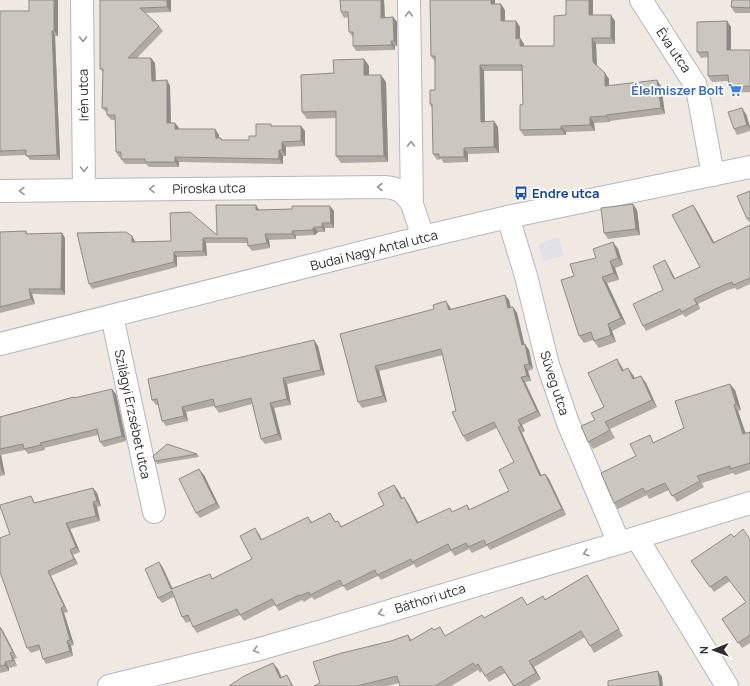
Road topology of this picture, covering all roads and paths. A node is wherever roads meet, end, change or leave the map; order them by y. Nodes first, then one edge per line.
1 (82, 0) edge
2 (409, 0) edge
3 (641, 0) edge
4 (750, 168) edge
5 (713, 175) junction
6 (84, 190) junction
7 (0, 191) edge
8 (412, 204) junction
9 (508, 217) junction
10 (423, 237) junction
11 (112, 316) junction
12 (0, 344) edge
13 (750, 502) edge
14 (154, 512) dead end
15 (628, 540) junction
16 (108, 686) edge
17 (727, 686) edge

1 -> 6 street, Irén utca
8 -> 2 street
3 - 5 street, Éva utca
4 - 5 street, Budai Nagy Antal utca
5 - 9 street, Budai Nagy Antal utca
6 -> 7 street, Piroska utca
8 -> 6 street, Piroska utca
8 - 10 street
9 - 10 street, Budai Nagy Antal utca
9 - 15 street, Süveg utca
10 - 11 street, Budai Nagy Antal utca
11 - 12 street, Budai Nagy Antal utca
11 - 14 street, Szilágyi Erzsébet utca
13 - 15 street, Báthori utca
15 -> 16 street, Báthori utca
15 - 17 street, Süveg utca

